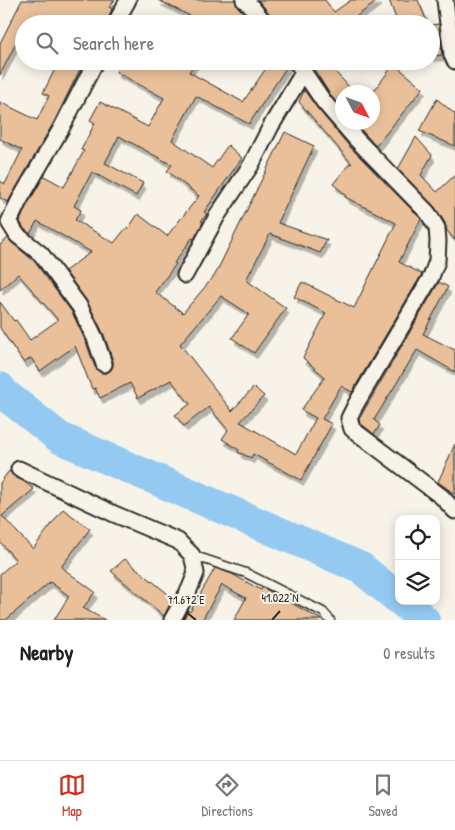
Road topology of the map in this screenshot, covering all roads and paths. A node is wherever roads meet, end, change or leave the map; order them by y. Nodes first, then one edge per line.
1 (128, 0) edge
2 (244, 0) edge
3 (445, 0) edge
4 (120, 15) edge
5 (258, 15) edge
6 (455, 61) edge
7 (91, 70) edge
8 (298, 70) edge
9 (303, 70) edge
10 (4, 218) edge
11 (185, 275) dead end
12 (104, 364) dead end
13 (19, 468) dead end
14 (455, 511) edge
15 (192, 555) junction
16 (172, 620) edge
17 (330, 620) edge

1 - 4 street
2 - 5 street
3 - 6 street
7 - 10 street
8 - 11 street
9 - 14 street
10 - 12 street
13 - 15 street
15 - 16 street
15 - 17 lane

